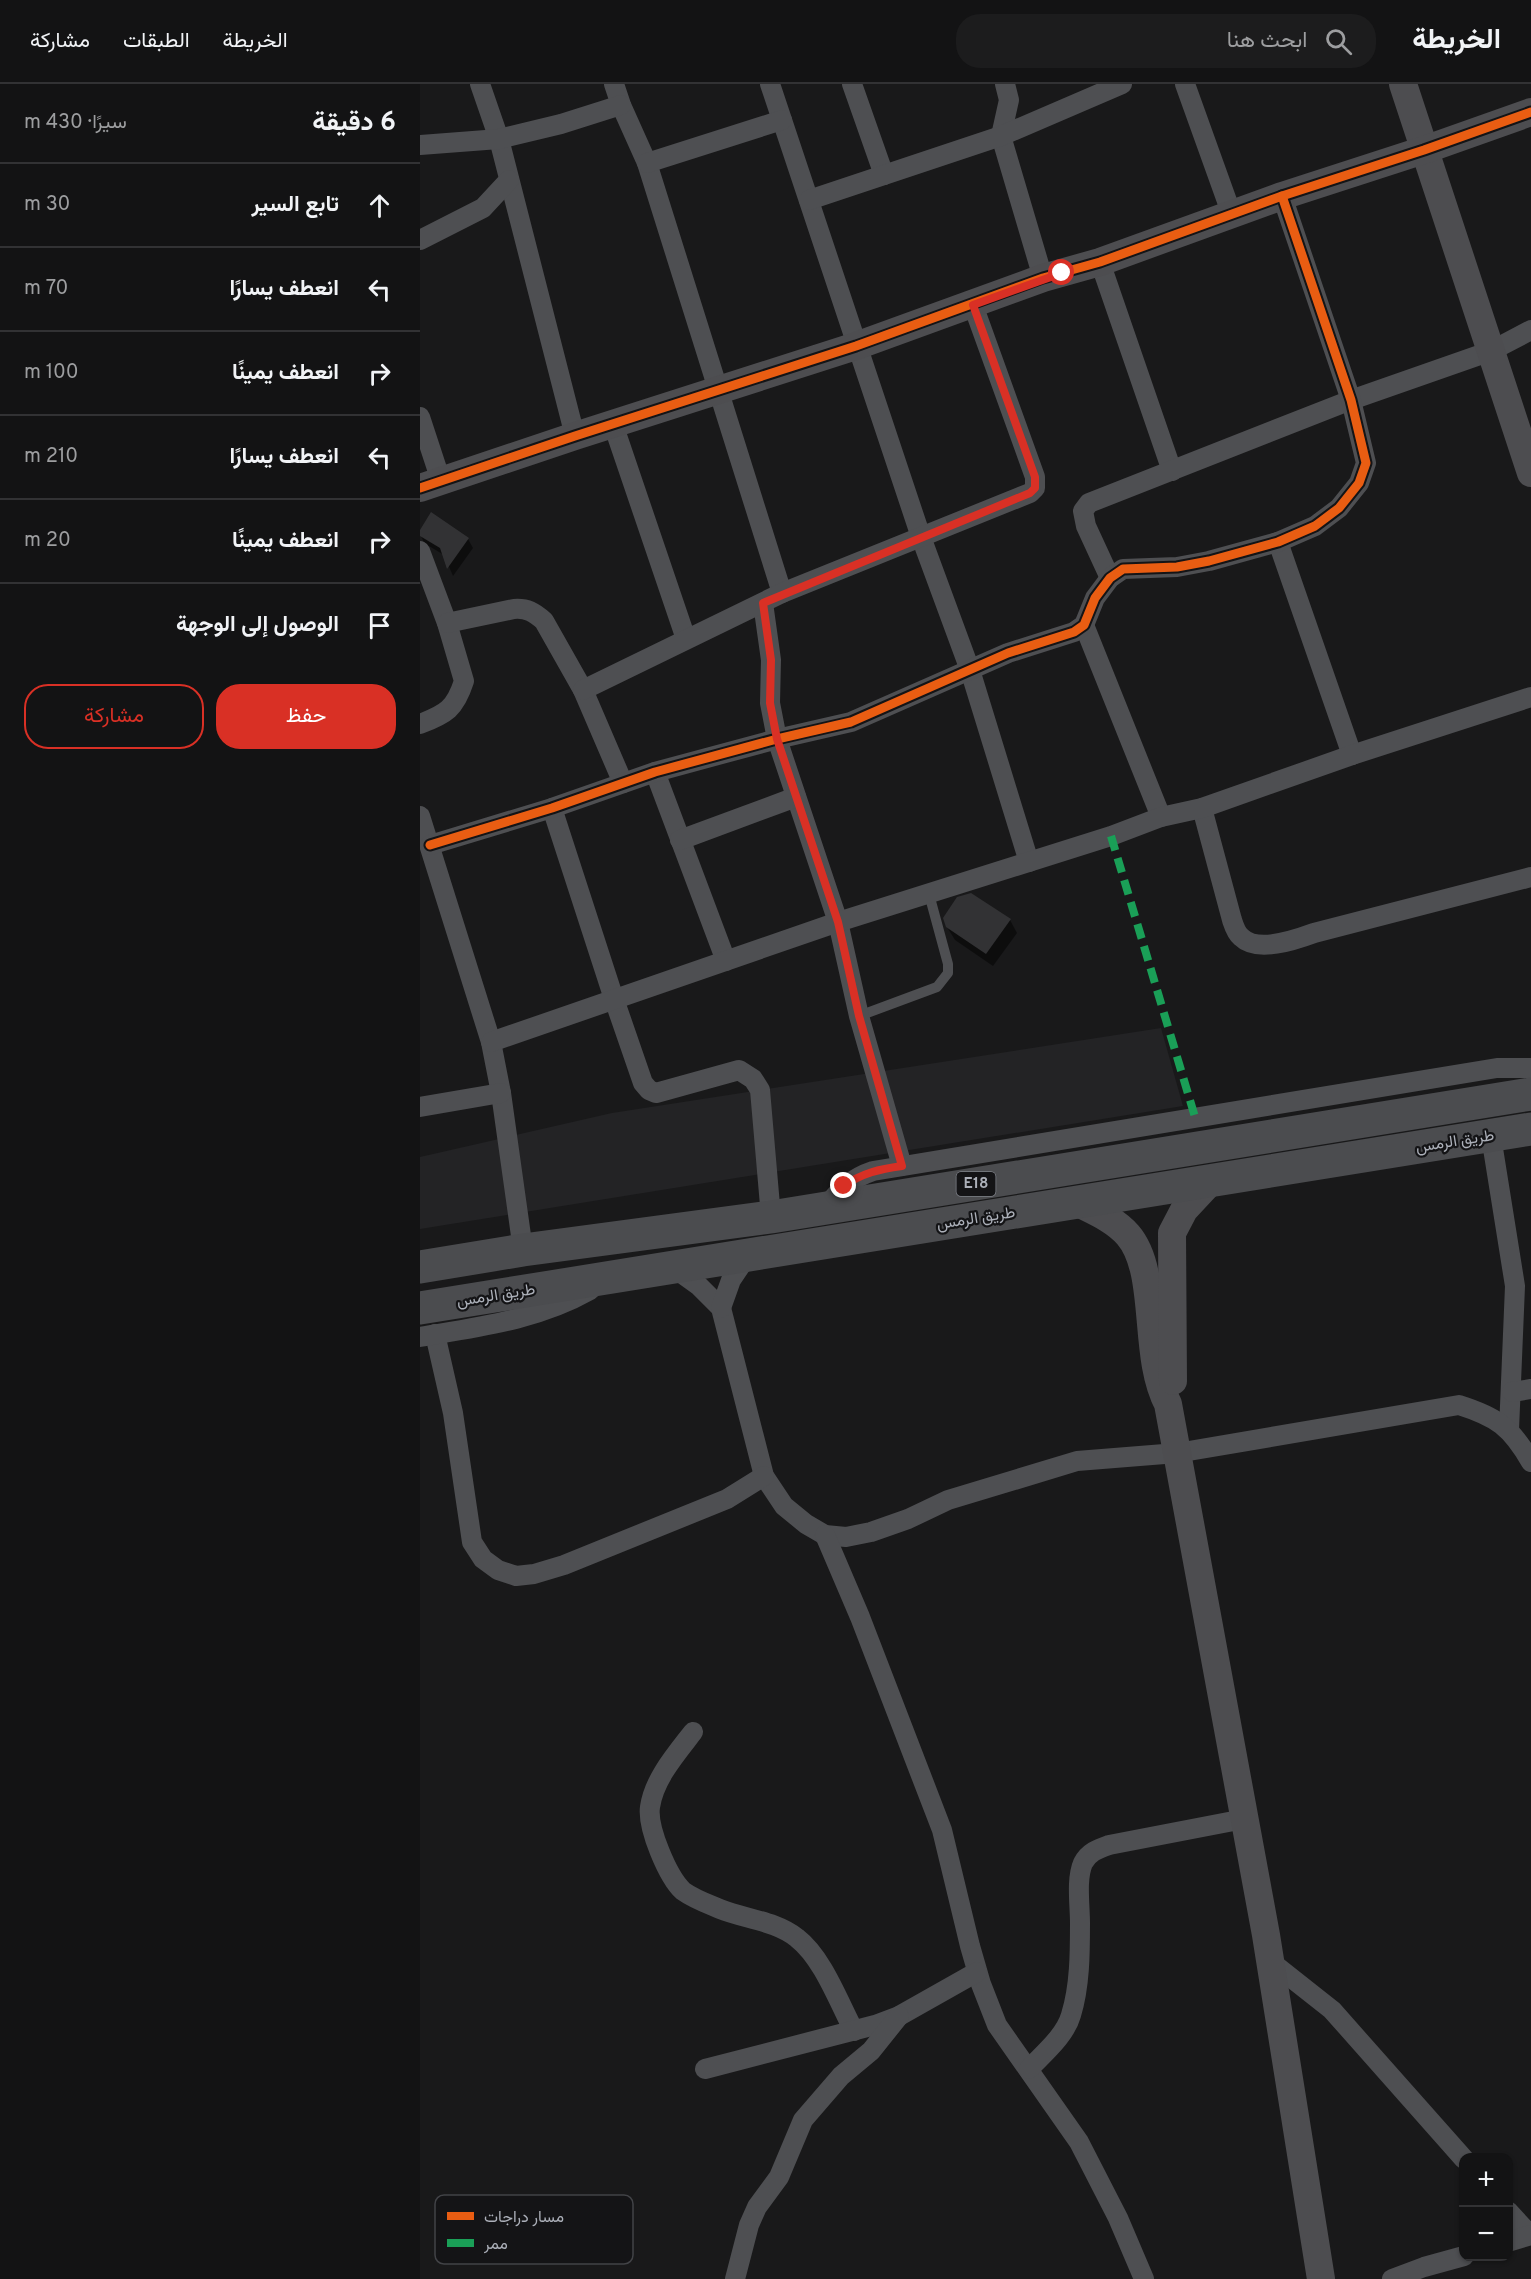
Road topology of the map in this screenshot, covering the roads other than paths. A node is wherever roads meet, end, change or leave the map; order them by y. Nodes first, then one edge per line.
1 (480, 84) edge
2 (614, 84) edge
3 (770, 84) edge
4 (852, 84) edge
5 (1005, 84) edge
6 (1122, 84) edge
7 (1185, 84) edge
8 (1403, 84) edge
9 (621, 105) junction
10 (1531, 112) edge
11 (782, 120) junction
12 (1001, 136) junction
13 (499, 139) junction
14 (420, 145) edge
15 (1424, 150) junction
16 (647, 164) junction
17 (884, 175) junction
18 (509, 180) junction
19 (1282, 196) junction
20 (809, 200) junction
21 (1232, 215) junction
22 (420, 240) edge
23 (1100, 262) junction
24 (1043, 278) junction
25 (973, 305) junction
26 (1531, 330) edge
27 (856, 346) junction
28 (1491, 351) junction
29 (718, 392) junction
30 (1351, 400) junction
31 (420, 417) edge
32 (613, 424) junction
33 (575, 436) junction
34 (1172, 471) junction
35 (1531, 471) edge
36 (430, 484) edge
37 (921, 537) junction
38 (1278, 542) junction
39 (420, 551) edge
40 (1110, 578) junction
41 (782, 593) junction
42 (763, 603) junction
43 (447, 623) junction
44 (1084, 625) junction
45 (686, 639) junction
46 (970, 670) junction
47 (583, 690) junction
48 (1531, 697) edge
49 (420, 724) edge
50 (777, 739) junction
51 (1352, 755) junction
52 (655, 772) junction
53 (623, 783) junction
54 (796, 797) junction
55 (552, 808) junction
56 (1202, 808) junction
57 (420, 816) edge
58 (1161, 818) junction
59 (680, 840) junction
60 (430, 845) junction
61 (1029, 862) junction
62 (1531, 877) edge
63 (929, 894) junction
64 (838, 922) junction
65 (726, 961) junction
66 (614, 999) junction
67 (859, 1016) junction
68 (491, 1042) junction
69 (1531, 1068) edge
70 (501, 1093) junction
71 (1531, 1094) edge
72 (420, 1107) edge
73 (1531, 1130) edge
74 (1491, 1136) junction
75 (902, 1166) junction
76 (1212, 1180) junction
77 (1078, 1203) junction
78 (825, 1208) junction
79 (771, 1217) junction
80 (524, 1250) junction
81 (747, 1256) junction
82 (420, 1267) edge
83 (674, 1268) junction
84 (1523, 1285) edge
85 (721, 1308) junction
86 (425, 1326) edge
87 (1522, 1390) edge
88 (1168, 1404) junction
89 (1509, 1430) junction
90 (1177, 1453) junction
91 (1531, 1462) edge
92 (764, 1476) junction
93 (825, 1535) junction
94 (693, 1732) dead end
95 (1245, 1819) junction
96 (1270, 1961) junction
97 (978, 1972) junction
98 (899, 2016) junction
99 (854, 2031) junction
100 (705, 2069) dead end
101 (1029, 2069) junction
102 (1459, 2153) edge
103 (1513, 2215) edge
104 (1531, 2235) edge
105 (1513, 2241) edge
106 (1459, 2257) edge
107 (735, 2279) edge
108 (1144, 2279) edge
109 (1321, 2279) edge
110 (1392, 2279) edge

1 - 13 street
2 - 9 street
3 - 11 street
4 - 17 street
5 - 12 street
6 - 12 street
7 - 21 street
8 - 15 street
9 - 13 street
9 - 16 street
10 - 15 street
11 - 16 street
11 - 20 street
12 - 17 street
12 - 24 street
13 - 14 street
13 - 18 street
15 - 19 street
15 - 28 street
16 - 29 street
17 - 20 street
18 - 22 street
18 - 33 street
19 - 21 street
19 - 30 street
20 - 27 street
21 - 23 street
23 - 24 street
23 - 34 street
24 - 25 street
25 - 27 street
25 - 37 street
26 - 28 street
27 - 29 street
27 - 37 street
28 - 30 street
28 - 35 street
29 - 32 street
29 - 41 street
30 - 34 street
30 - 38 street
31 - 36 street
32 - 33 street
32 - 45 street
33 - 36 street
34 - 40 street
37 - 41 street
37 - 46 street
38 - 40 street
38 - 51 street
39 - 43 street
40 - 44 street
41 - 42 street
42 - 45 street
42 - 50 street
43 - 47 street
43 - 49 street
44 - 46 street
44 - 58 street
45 - 47 street
46 - 50 street
46 - 61 street
47 - 53 street
48 - 51 street
50 - 52 street
50 - 54 street
51 - 56 street
52 - 53 street
52 - 59 street
53 - 55 street
54 - 59 street
54 - 64 street
55 - 60 street
55 - 66 street
56 - 58 street
56 - 62 street
57 - 60 street
58 - 61 street
59 - 65 street
60 - 68 street
61 - 63 street
63 - 64 street
63 - 67 lane
64 - 65 street
64 - 67 street
65 - 66 street
66 - 68 street
66 - 79 street
67 - 75 street
68 - 70 street
69 - 75 street
70 - 72 street
70 - 80 street
71 - 78 highway, E18
73 - 74 highway, طريق الرمس / E18
74 - 76 highway, طريق الرمس / E18
74 - 84 street
75 - 78 street
76 - 77 highway, طريق الرمس / E18
76 - 88 street
77 - 81 highway, طريق الرمس / E18
77 - 88 street
78 - 79 highway, E18
79 - 80 highway, E18
80 - 82 highway, E18
81 - 83 highway, طريق الرمس / E18
81 - 85 street
83 - 85 street
83 - 86 highway, طريق الرمس / E18
84 - 87 street
85 - 92 street
86 - 92 street
87 - 89 street
88 - 90 street
89 - 90 street
89 - 91 street
90 - 93 street
90 - 95 street
92 - 93 street
93 - 97 street
94 - 99 street
95 - 96 street
95 - 101 street
96 - 102 street
96 - 109 street
97 - 98 street
97 - 101 street
98 - 99 street
98 - 107 street
99 - 100 street
101 - 108 street
103 - 104 street
104 - 105 street
106 - 110 street

